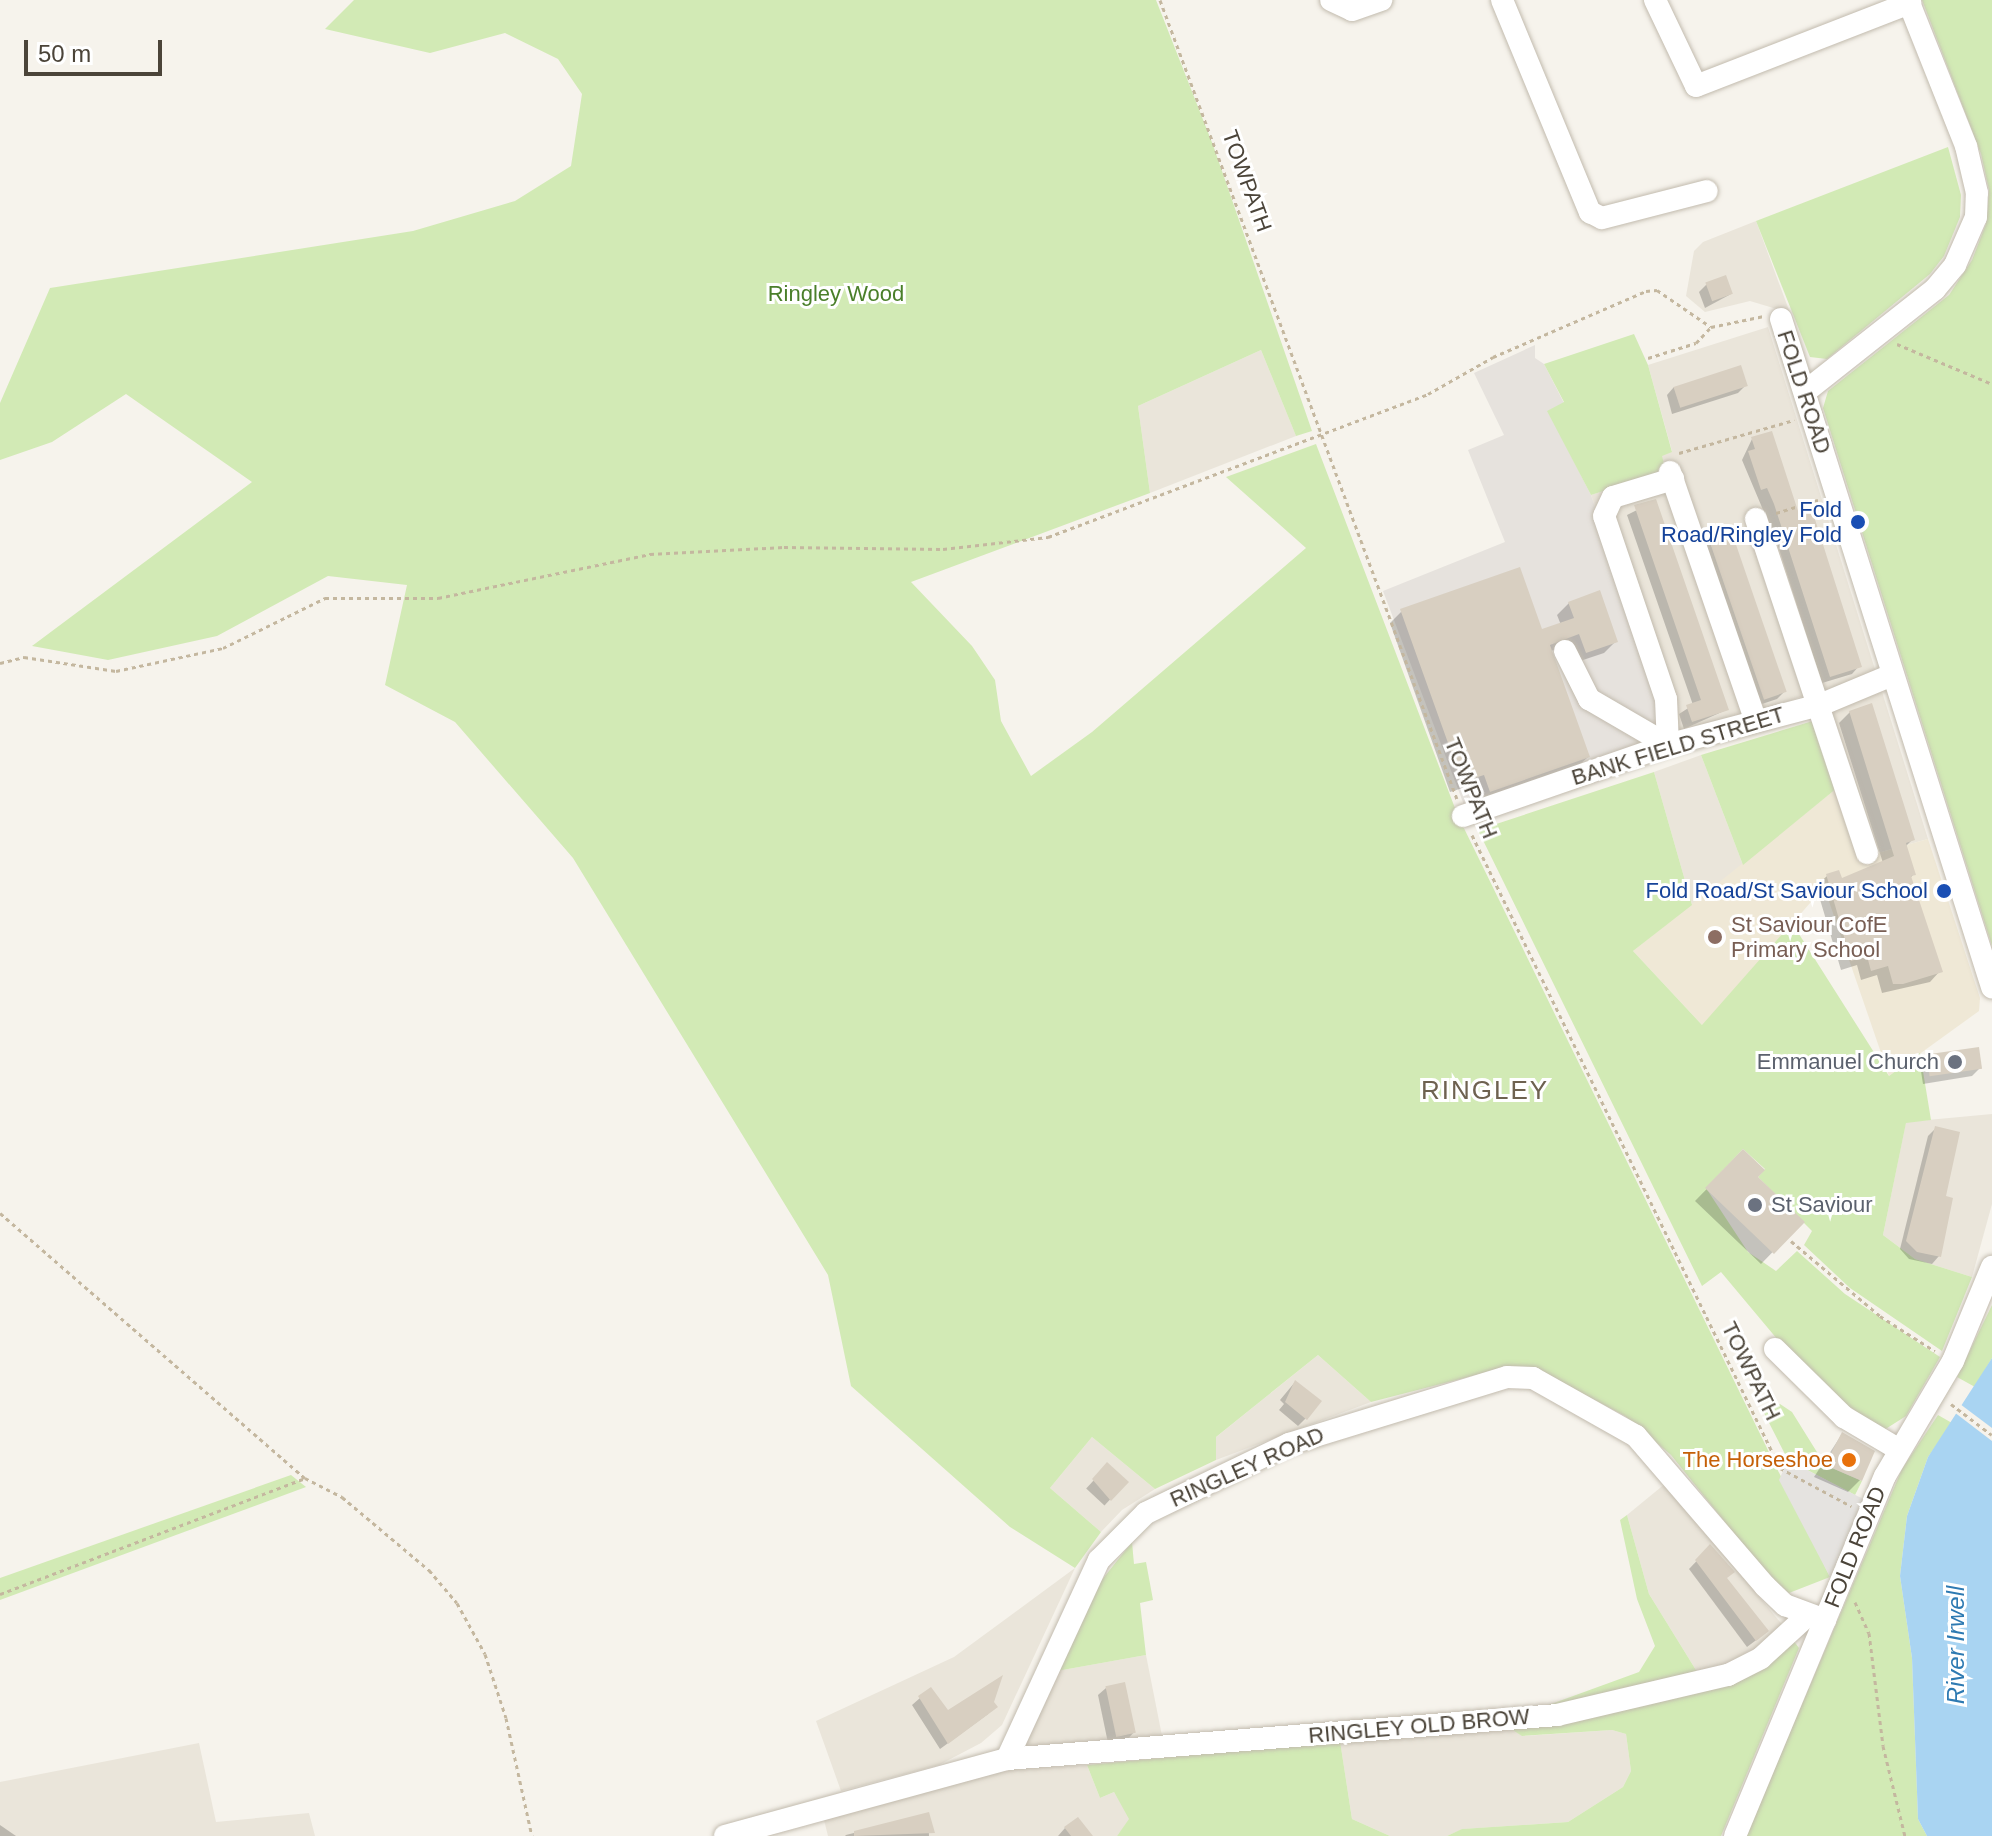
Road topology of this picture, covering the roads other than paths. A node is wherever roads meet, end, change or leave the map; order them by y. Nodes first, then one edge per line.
1 (1331, 0) edge
2 (1381, 0) edge
3 (1502, 0) edge
4 (1655, 0) edge
5 (1909, 2) edge
6 (1707, 191) dead end
7 (1781, 319) road end
8 (1806, 391) junction
9 (1756, 519) dead end
10 (1565, 651) dead end
11 (1892, 675) junction
12 (1820, 705) junction
13 (1755, 719) junction
14 (1668, 745) junction
15 (1463, 816) road end
16 (1867, 853) dead end
17 (1992, 987) edge
18 (1992, 1267) edge
19 (1775, 1349) dead end
20 (1898, 1449) junction
21 (1816, 1618) junction
22 (1007, 1759) junction
23 (725, 1836) edge
24 (1735, 1836) edge

1 - 2 street
3 - 6 street
4 - 5 street
5 - 8 street
7 - 8 street, FOLD ROAD
8 - 11 street, FOLD ROAD
9 - 12 street
10 - 14 street
11 - 12 street, BANK FIELD STREET
11 - 17 street, FOLD ROAD
12 - 13 street, BANK FIELD STREET
12 - 16 street
13 - 14 street, BANK FIELD STREET
13 - 14 street
14 - 15 street, BANK FIELD STREET
18 - 20 street, FOLD ROAD
19 - 20 street
20 - 21 street, FOLD ROAD
21 - 22 street, RINGLEY OLD BROW
21 - 22 street, RINGLEY ROAD
21 - 24 street, FOLD ROAD
22 - 23 street

